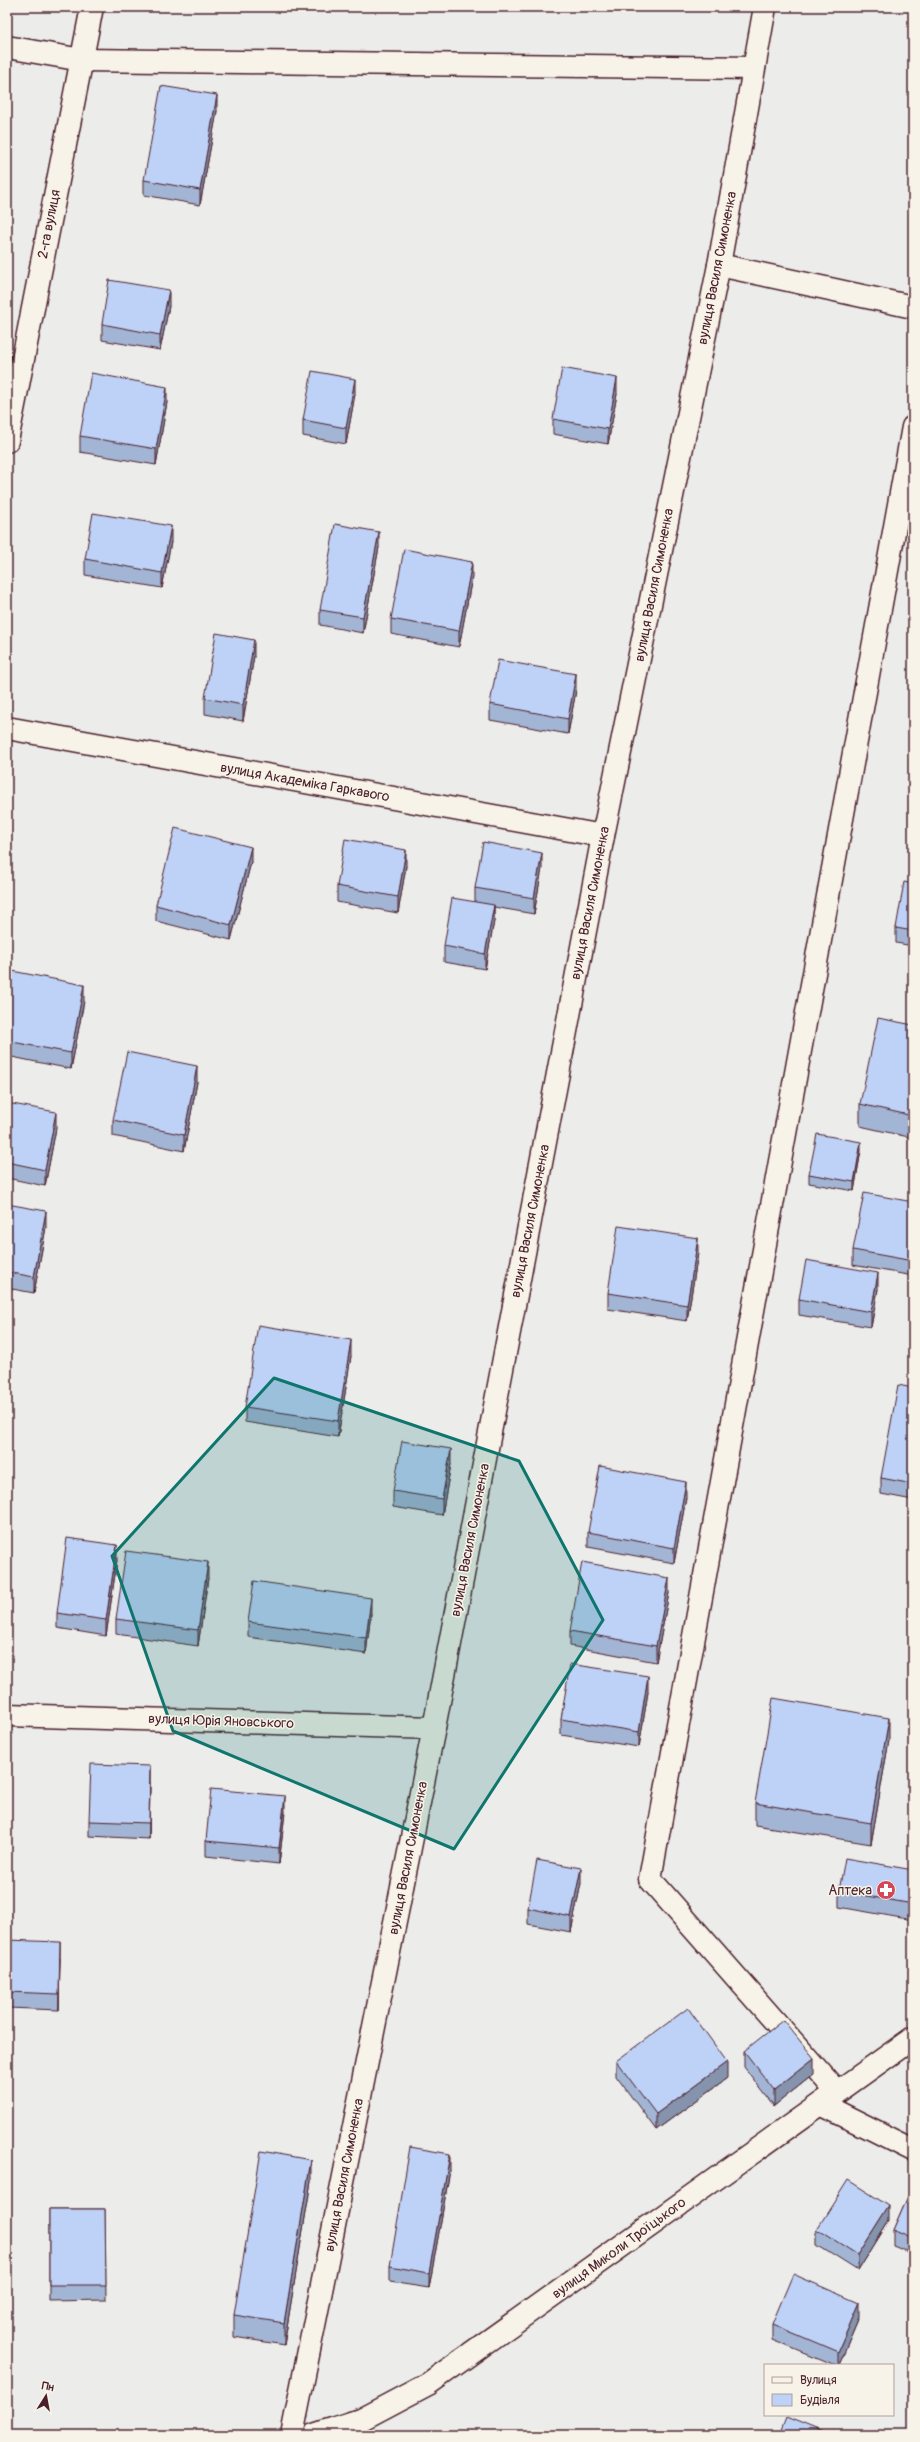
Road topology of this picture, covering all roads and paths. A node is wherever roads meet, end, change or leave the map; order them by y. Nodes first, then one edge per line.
1 (92, 7) edge
2 (765, 7) edge
3 (7, 47) edge
4 (82, 60) junction
5 (754, 68) junction
6 (719, 265) junction
7 (913, 307) edge
8 (913, 427) edge
9 (7, 440) edge
10 (7, 728) edge
11 (603, 836) junction
12 (7, 1715) edge
13 (434, 1728) junction
14 (913, 2038) edge
15 (829, 2098) junction
16 (913, 2150) edge
17 (292, 2435) edge
18 (314, 2435) edge

1 - 4 street, 2-га вулиця
2 - 5 street, вулиця Василя Симоненка
3 - 4 street
4 - 5 street
4 - 9 street, 2-га вулиця
5 - 6 street, вулиця Василя Симоненка
6 - 7 street
6 - 11 street, вулиця Василя Симоненка
8 - 15 street
10 - 11 street, вулиця Академіка Гаркавого
11 - 13 street, вулиця Василя Симоненка
12 - 13 street, вулиця Юрія Яновського
13 - 17 street, вулиця Василя Симоненка
14 - 15 street, вулиця Миколи Троїцького
15 - 16 street
15 - 18 street, вулиця Миколи Троїцького

